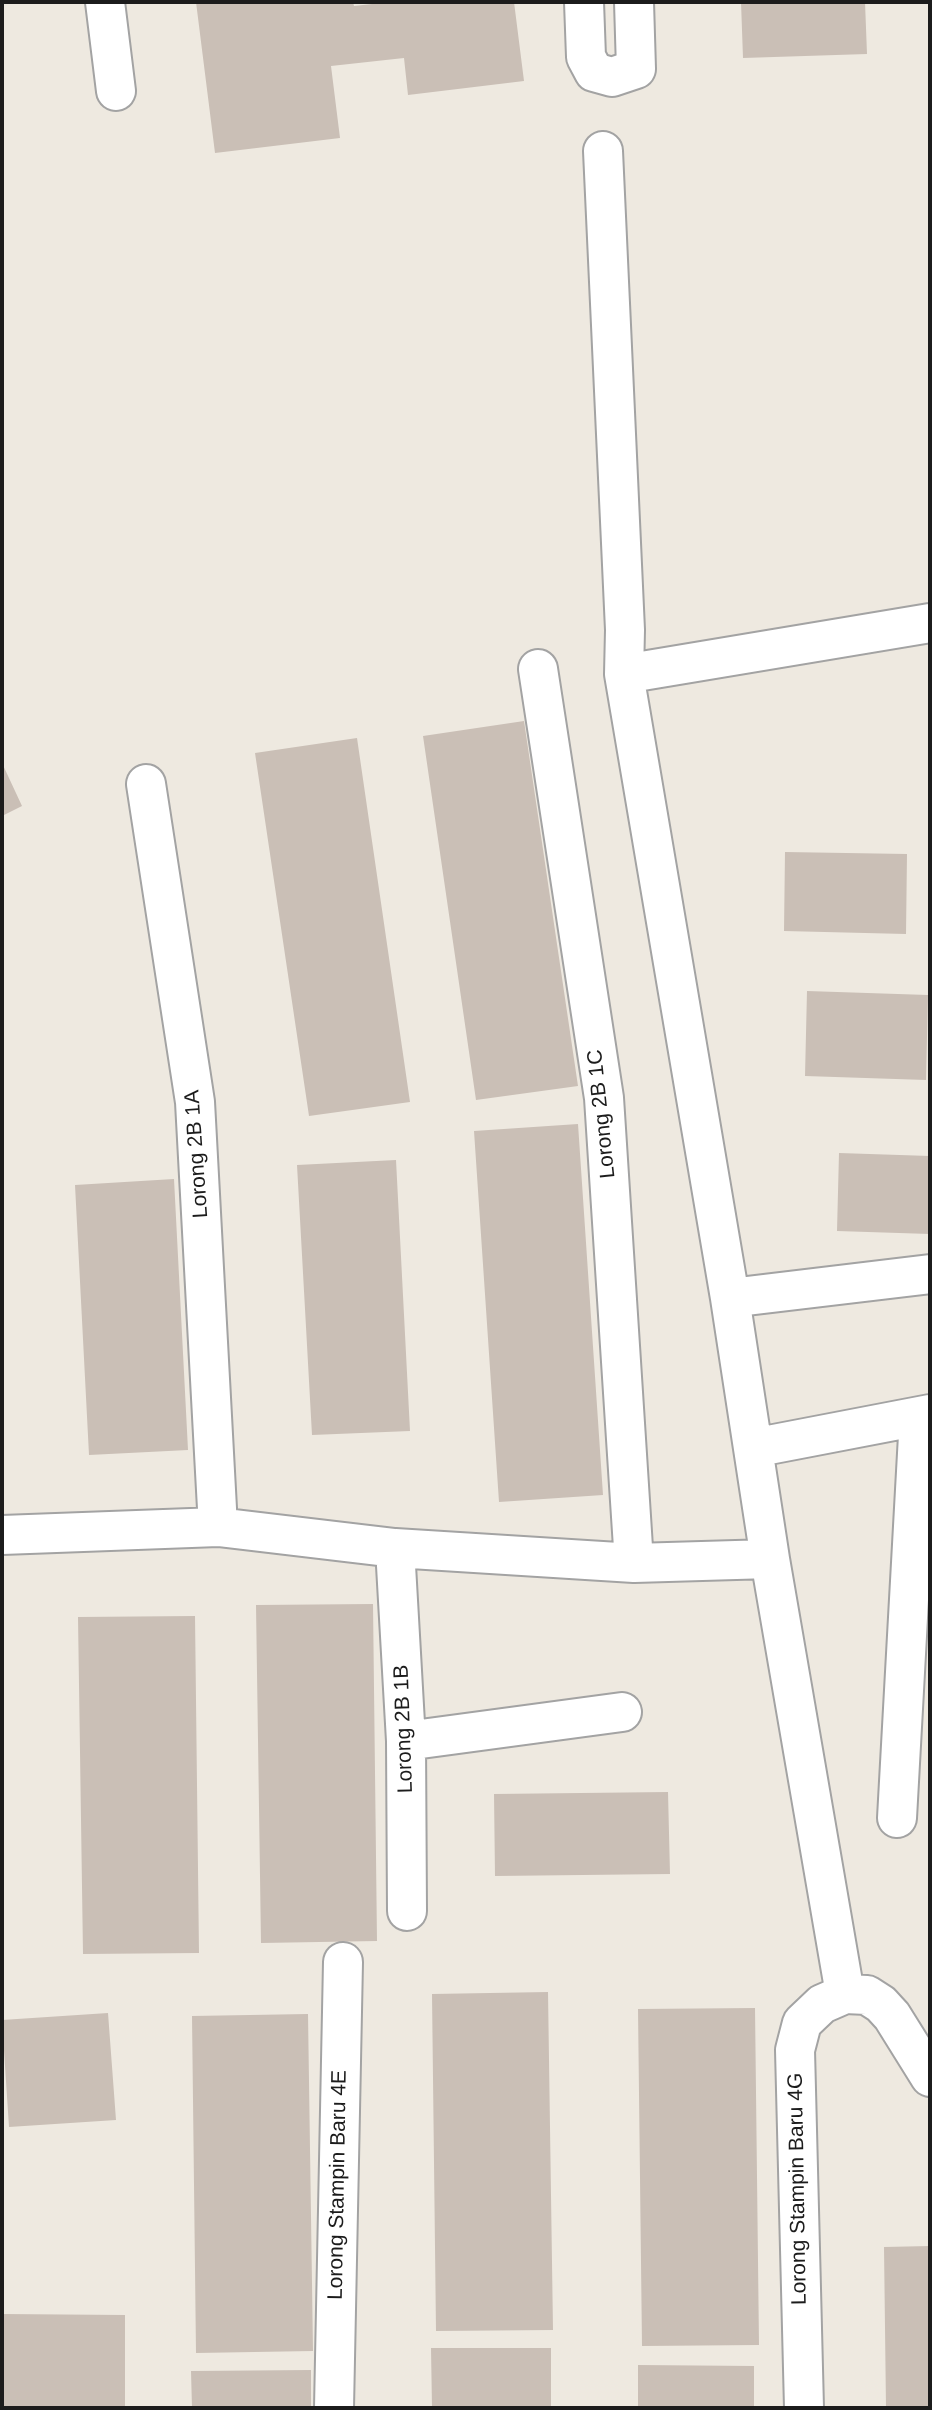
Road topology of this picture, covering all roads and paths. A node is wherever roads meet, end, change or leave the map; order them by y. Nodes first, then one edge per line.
1 (105, 2) edge
2 (584, 2) edge
3 (634, 2) edge
4 (116, 91) dead end
5 (603, 151) dead end
6 (930, 624) edge
7 (538, 669) dead end
8 (624, 674) junction
9 (146, 784) dead end
10 (930, 1273) edge
11 (730, 1298) junction
12 (925, 1415) edge
13 (753, 1448) junction
14 (218, 1527) junction
15 (2, 1536) edge
16 (396, 1548) junction
17 (770, 1559) junction
18 (634, 1563) junction
19 (622, 1712) dead end
20 (406, 1741) junction
21 (897, 1818) dead end
22 (407, 1911) dead end
23 (343, 1962) dead end
24 (845, 1994) junction
25 (930, 2077) edge
26 (334, 2408) edge
27 (804, 2408) edge

1 - 4 street
2 - 3 street
5 - 8 street
6 - 8 street
7 - 18 street, Lorong 2B 1C
8 - 11 street
9 - 14 street, Lorong 2B 1A
10 - 11 street
11 - 13 street
12 - 13 street
12 - 21 street
13 - 17 street
14 - 15 street
14 - 16 street
16 - 18 street
16 - 20 street, Lorong 2B 1B
17 - 18 street
17 - 24 street
19 - 20 street
20 - 22 street, Lorong 2B 1B
23 - 26 street, Lorong Stampin Baru 4E
24 - 25 street
24 - 27 street, Lorong Stampin Baru 4G

